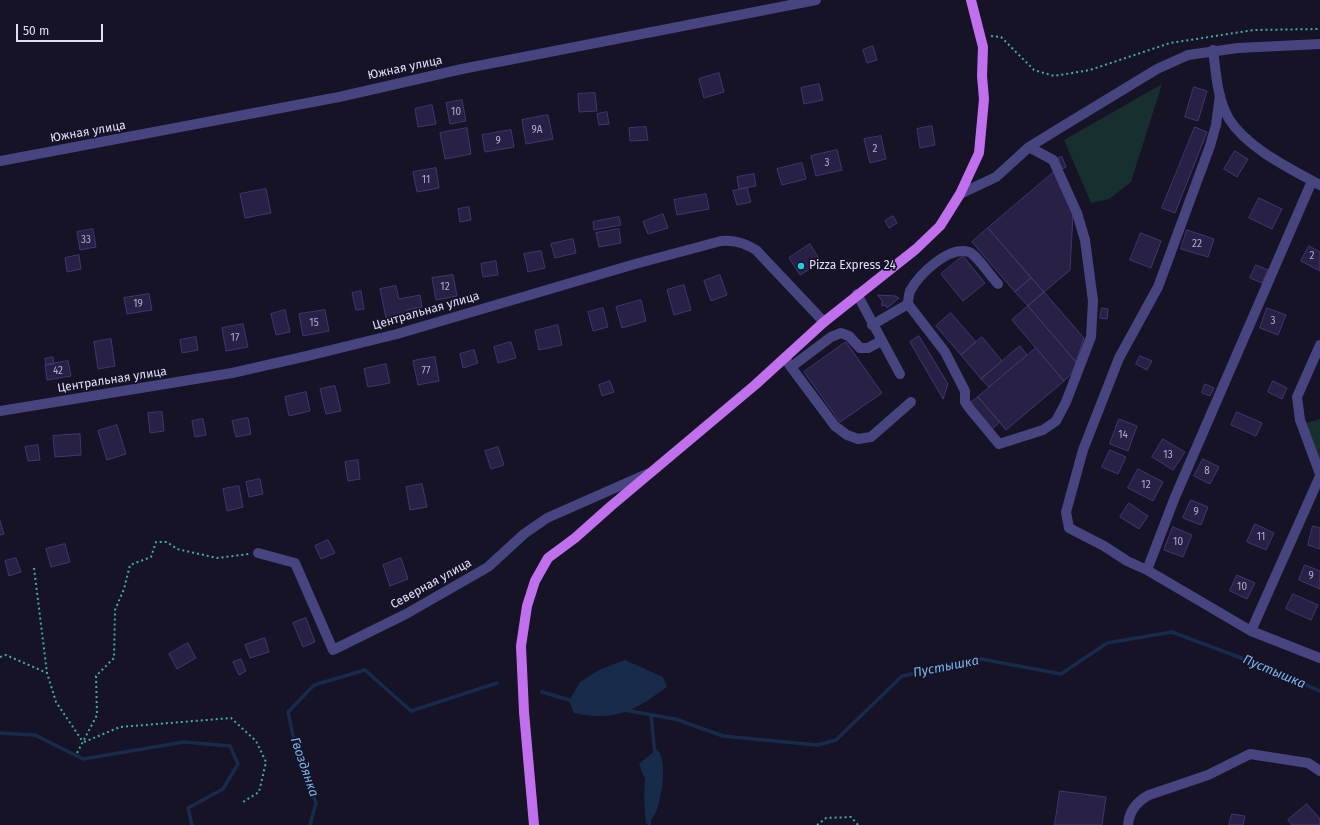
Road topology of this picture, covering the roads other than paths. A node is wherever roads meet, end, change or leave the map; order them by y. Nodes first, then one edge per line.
1 (816, 0) edge
2 (971, 0) edge
3 (1320, 44) edge
4 (1213, 50) junction
5 (1220, 95) junction
6 (1029, 147) junction
7 (0, 161) edge
8 (1316, 183) edge
9 (960, 194) junction
10 (998, 284) dead end
11 (858, 294) junction
12 (908, 304) junction
13 (824, 322) junction
14 (872, 325) junction
15 (881, 340) junction
16 (1320, 345) edge
17 (786, 358) junction
18 (791, 367) junction
19 (900, 374) dead end
20 (911, 402) dead end
21 (0, 412) edge
22 (654, 470) junction
23 (1320, 475) edge
24 (258, 553) road end
25 (1147, 570) junction
26 (1251, 631) junction
27 (1320, 658) edge
28 (1320, 771) edge
29 (534, 825) edge
30 (1128, 825) edge

1 - 7 street, Южная улица
2 - 9 main road
3 - 4 street
4 - 5 street
4 - 6 street
5 - 8 street
5 - 25 street
6 - 9 street
6 - 12 street
8 - 25 street
9 - 11 main road
10 - 12 street
11 - 13 main road
11 - 14 street
12 - 14 street
13 - 17 main road
13 - 21 street, Центральная улица
14 - 15 street
15 - 18 street
15 - 19 street
16 - 23 street
17 - 18 street
17 - 22 main road
18 - 20 street
22 - 24 street, Северная улица
22 - 29 main road
23 - 26 street
25 - 26 street
26 - 27 street
28 - 30 street

